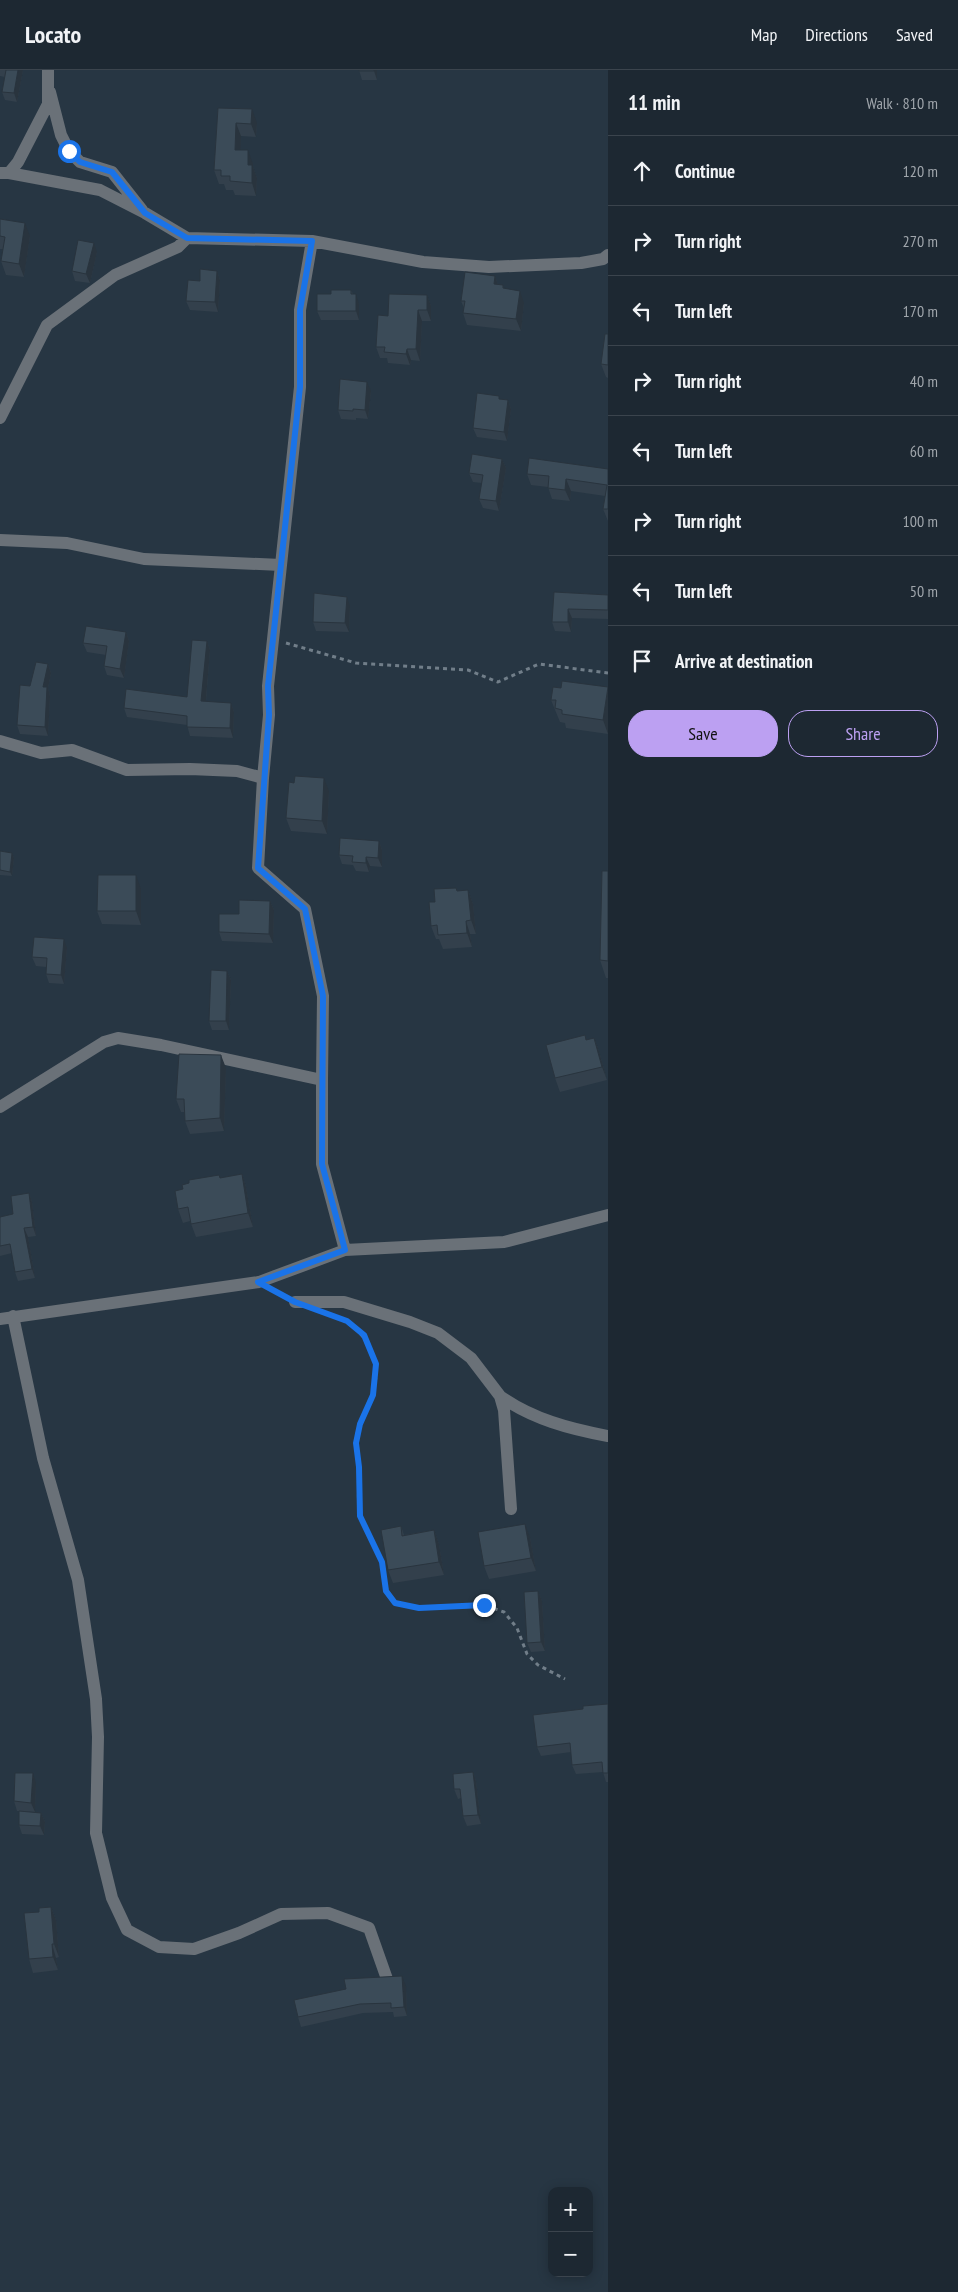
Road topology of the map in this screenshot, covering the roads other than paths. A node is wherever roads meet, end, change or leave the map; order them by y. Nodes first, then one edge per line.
1 (48, 70) edge
2 (50, 92) junction
3 (5, 173) edge
4 (145, 213) junction
5 (187, 238) junction
6 (312, 241) junction
7 (608, 255) edge
8 (0, 418) edge
9 (0, 540) edge
10 (281, 565) junction
11 (0, 741) edge
12 (263, 778) junction
13 (322, 1080) junction
14 (0, 1107) edge
15 (608, 1215) edge
16 (345, 1250) junction
17 (295, 1302) dead end
18 (13, 1316) junction
19 (0, 1319) edge
20 (500, 1396) junction
21 (608, 1436) edge
22 (511, 1509) dead end
23 (387, 1979) edge

1 - 2 street
2 - 3 street
2 - 4 street
3 - 4 street
4 - 5 street
5 - 6 street
5 - 8 street
6 - 7 street
6 - 10 street
9 - 10 street
10 - 12 street
11 - 12 street
12 - 13 street
13 - 14 street
13 - 16 street
15 - 16 street
16 - 18 street
17 - 20 street
18 - 19 street
18 - 23 street
20 - 21 street
20 - 22 street

